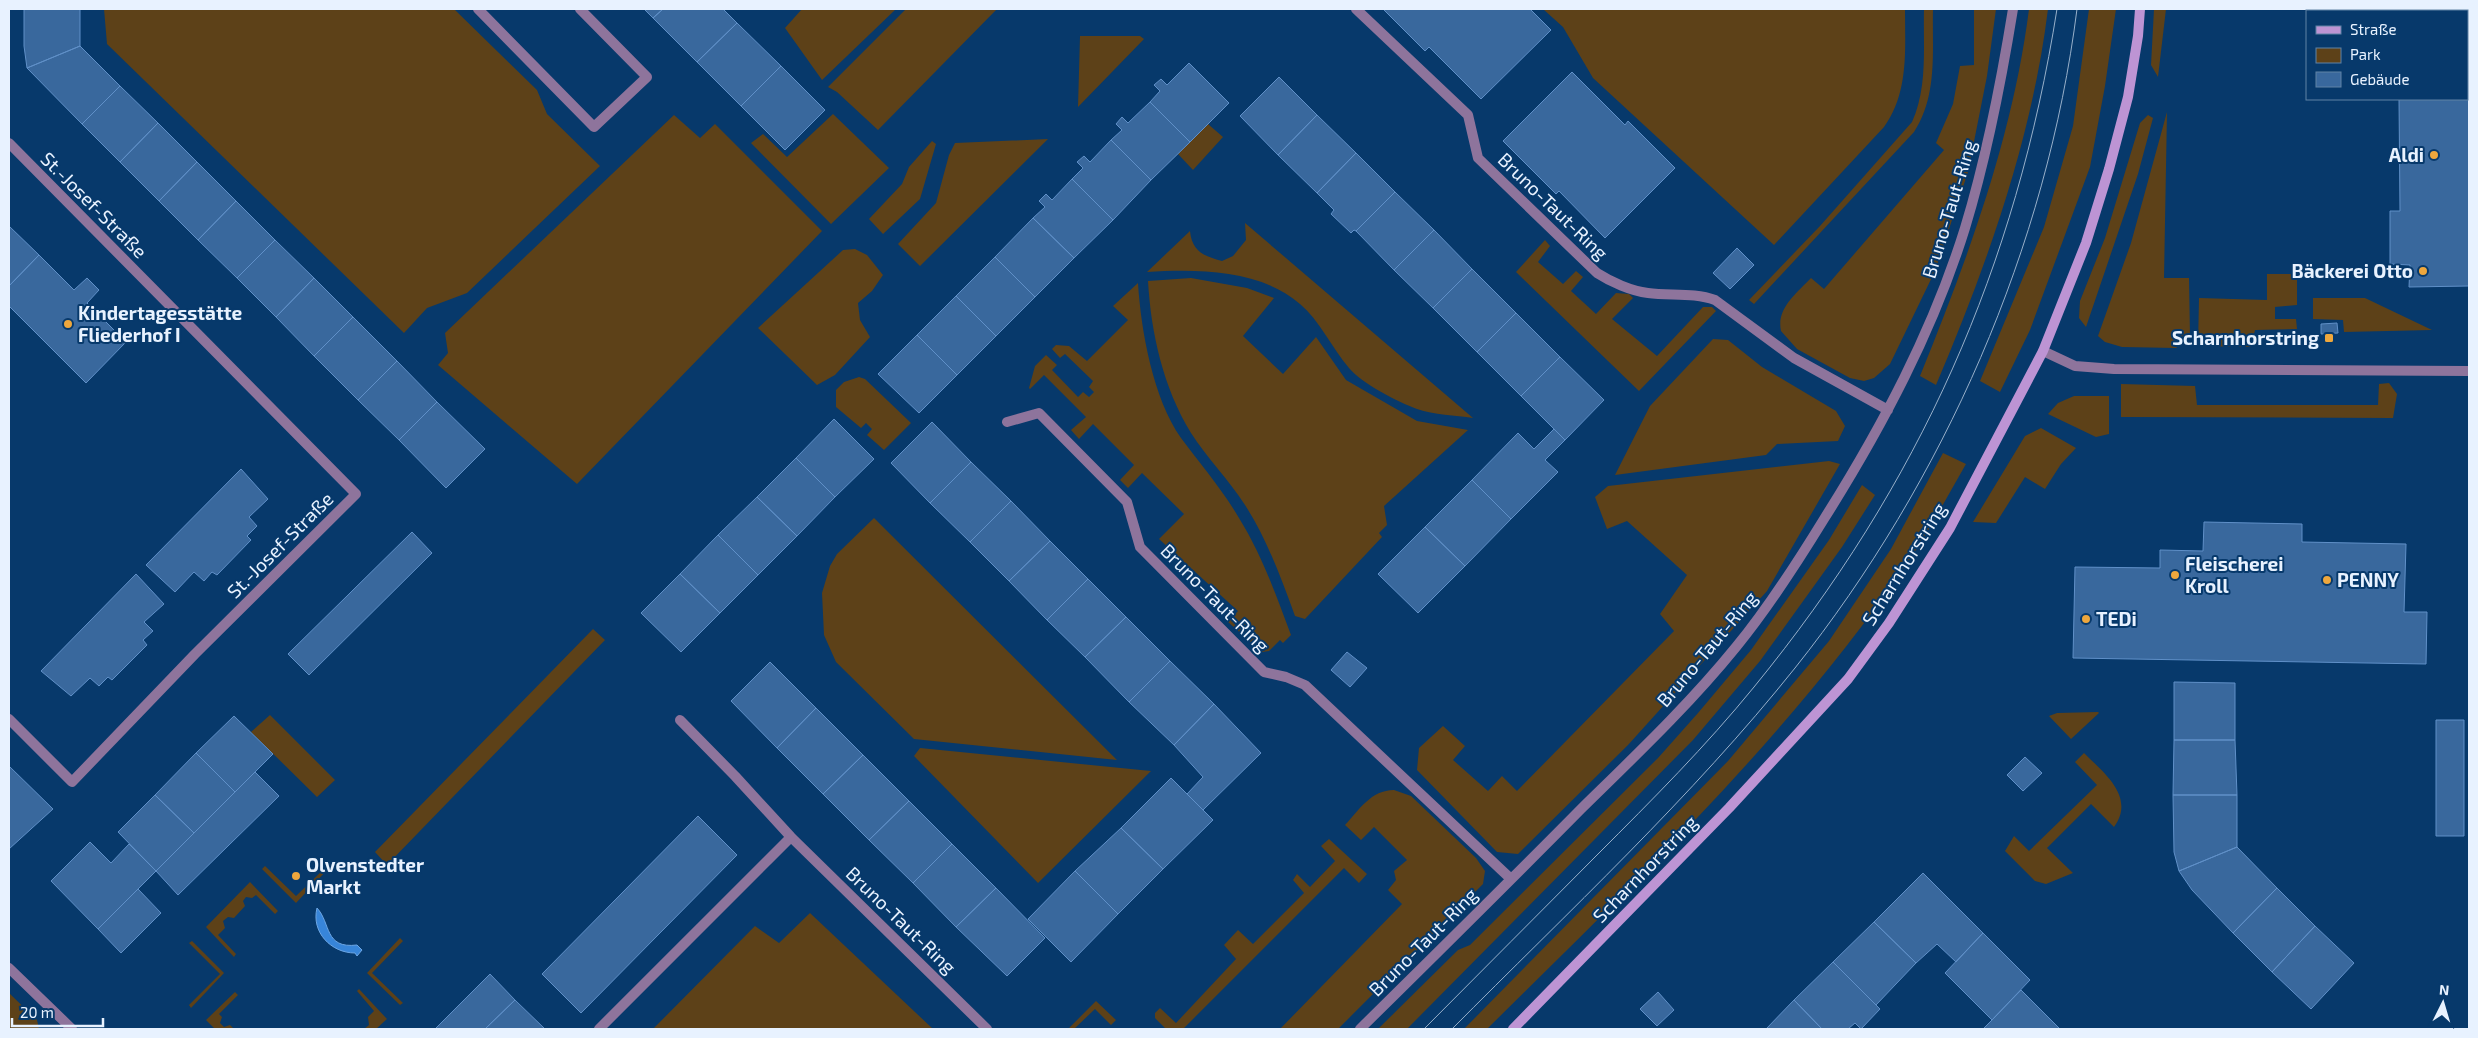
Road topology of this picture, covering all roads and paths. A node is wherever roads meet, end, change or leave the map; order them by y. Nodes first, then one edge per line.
1 (478, 9) edge
2 (580, 9) edge
3 (1356, 9) edge
4 (2013, 9) edge
5 (2140, 9) edge
6 (9, 143) edge
7 (2043, 351) junction
8 (2469, 371) edge
9 (1888, 410) junction
10 (1007, 422) dead end
11 (9, 719) edge
12 (680, 720) dead end
13 (791, 837) junction
14 (1511, 879) junction
15 (9, 968) edge
16 (72, 1029) edge
17 (599, 1029) edge
18 (987, 1029) edge
19 (1360, 1029) edge
20 (1512, 1029) edge

1 - 2 street
3 - 9 street, Bruno-Taut-Ring
4 - 9 street, Bruno-Taut-Ring
5 - 7 street, Scharnhorstring
6 - 11 street, St.-Josef-Straße
7 - 8 street
7 - 20 street, Scharnhorstring
9 - 14 street, Bruno-Taut-Ring
10 - 14 street, Bruno-Taut-Ring
12 - 13 street, Bruno-Taut-Ring
13 - 17 street
13 - 18 street, Bruno-Taut-Ring
14 - 19 street, Bruno-Taut-Ring
15 - 16 street

